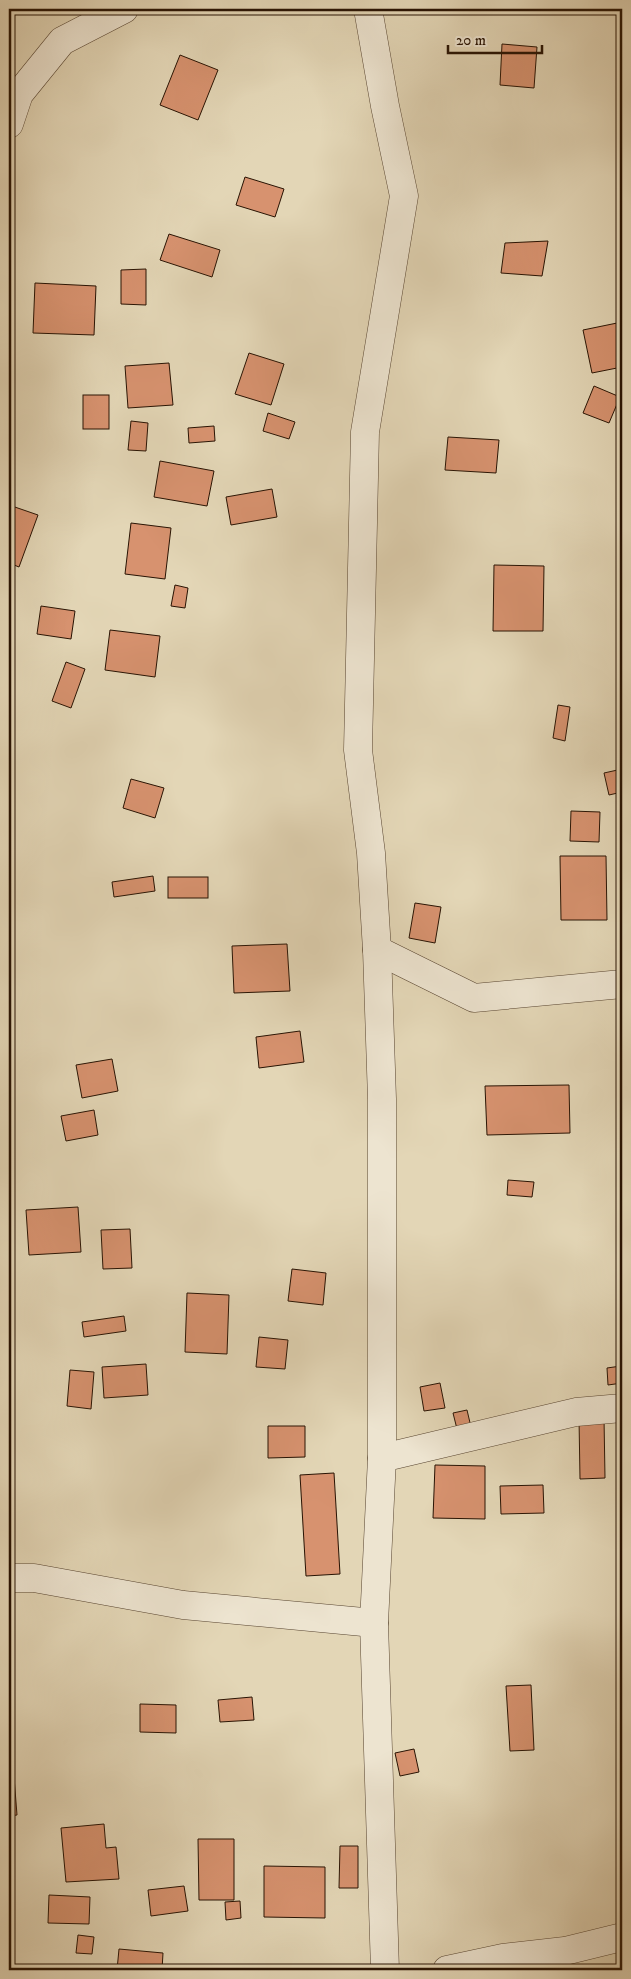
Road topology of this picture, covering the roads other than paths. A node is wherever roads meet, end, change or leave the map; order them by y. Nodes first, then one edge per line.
1 (124, 9) edge
2 (368, 9) edge
3 (9, 124) edge
4 (377, 950) junction
5 (622, 984) edge
6 (622, 1408) edge
7 (382, 1458) junction
8 (9, 1578) edge
9 (374, 1623) junction
10 (622, 1937) edge
11 (385, 1970) edge
12 (447, 1970) edge

1 - 3 street
2 - 4 street
4 - 5 street
4 - 7 street
6 - 7 street
7 - 9 street
8 - 9 street
9 - 11 street
10 - 12 street

